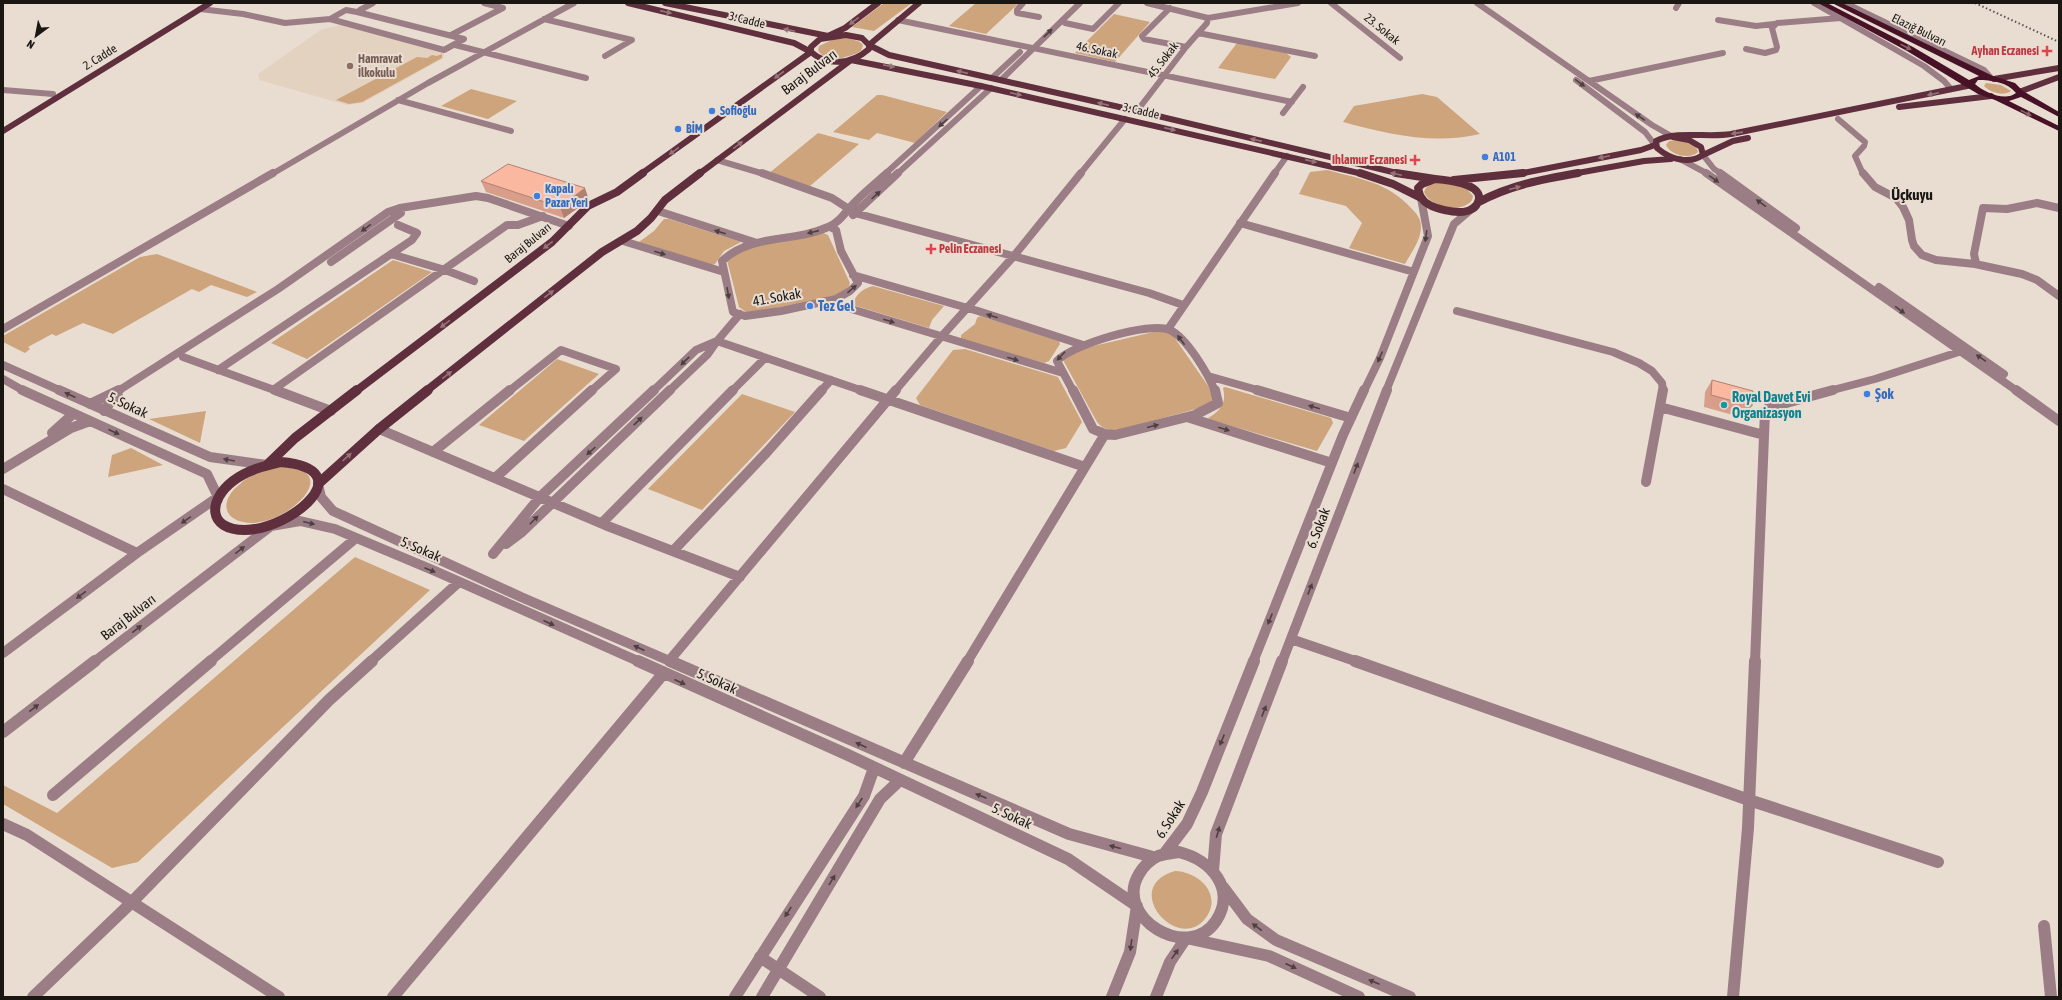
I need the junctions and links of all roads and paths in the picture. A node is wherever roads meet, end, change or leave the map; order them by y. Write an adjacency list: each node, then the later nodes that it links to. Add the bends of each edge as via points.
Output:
1 (210, 3): 25 (main road, 2. Cadde)
2 (349, 3): 27 (street)
3 (356, 3): 27 (street)
4 (373, 3): 28 (street)
5 (484, 3): 24 (street)
6 (574, 3): 32 (street)
7 (628, 3): 48 (main road, 3. Cadde, one-way to 48, via 794,43)
8 (665, 3): 40 (main road, 3. Cadde, one-way to 8)
9 (878, 3): 40 (main road, Baraj Bulvarı, one-way to 40, via 845,28)
10 (919, 3): 33 (main road)
11 (1023, 3): 29 (street, via 1017,13)
12 (1070, 3): 43 (street)
13 (1080, 3): 45 (street, one-way to 13)
14 (1119, 3): 36 (street, via 1093,29)
15 (1146, 3): 26 (street)
16 (1298, 3): 35 (street)
17 (1331, 3): 52 (street, 23. Sokak)
18 (1469, 3): 83 (street, one-way to 83, via 1645,132)
19 (1477, 3): 61 (street)
20 (1814, 3): 30 (street)
21 (1822, 3): 62 (highway, Elazığ Bulvarı, one-way to 62)
22 (1836, 3): 59 (highway, Elazığ Bulvarı)
23 (1845, 3): 59 (street, via 1984,70)
24 (496, 4): 39 (street, via 503,8)
25 (200, 6): 31 (street, via 285,23); 69 (main road, 2. Cadde); 80 (main road, 2. Cadde)
26 (1170, 8): 35 (street); 44 (street, via 1142,36 1144,39)
27 (346, 10): 31 (street); 39 (street)
28 (360, 10)
29 (1039, 17)
30 (1840, 18): 37 (street); 66 (street, via 1924,66)
31 (330, 19): 41 (street, via 438,49 444,50)
32 (544, 19): 47 (street); 50 (street, via 632,40)
33 (898, 20): 42 (main road); 43 (street, 46. Sokak)
34 (1718, 20): 37 (street, via 1756,28)
35 (1208, 21): 38 (street, 45. Sokak)
36 (1065, 23)
37 (1774, 24): 46 (street, via 1772,28 1776,50 1765,53)
38 (1198, 33): 44 (street, 45. Sokak); 51 (street)
39 (451, 35): 41 (street, via 464,39)
40 (828, 36): 42 (main road, 3. Cadde, via 855,36 862,38); 48 (main road, Baraj Bulvarı, via 814,43)
41 (455, 45): 47 (street)
42 (869, 45): 53 (main road, Baraj Bulvarı, via 865,54); 57 (main road, 3. Cadde, one-way to 42, via 888,55)
43 (1026, 46): 45 (street, 46. Sokak); 57 (street)
44 (1186, 47): 55 (street, 45. Sokak)
45 (1034, 48): 55 (street, 46. Sokak); 60 (street)
46 (1746, 49)
47 (485, 52): 56 (street); 71 (street)
48 (811, 52): 53 (main road, 3. Cadde, via 826,60); 99 (main road, Baraj Bulvarı, one-way to 99, via 617,192 588,206)
49 (1723, 53): 61 (street)
50 (606, 56)
51 (1315, 56)
52 (1400, 58)
53 (851, 60): 63 (main road, 3. Cadde, one-way to 63); 86 (main road, Baraj Bulvarı, one-way to 53)
54 (2059, 68): 59 (main road)
55 (1164, 75): 72 (street, 46. Sokak); 73 (street, 45. Sokak)
56 (586, 78)
57 (992, 78): 60 (main road, 3. Cadde)
58 (2059, 78): 68 (main road)
59 (1992, 79): 62 (highway, via 1977,78 1973,80); 68 (highway, Elazığ Bulvarı, via 2014,86)
60 (1001, 80): 73 (main road, 3. Cadde, one-way to 60)
61 (1589, 81): 82 (street, one-way to 61)
62 (1972, 85): 66 (main road); 70 (highway, Elazığ Bulvarı)
63 (981, 86): 65 (main road, 3. Cadde); 95 (street, 41. Sokak, one-way to 95)
64 (1302, 87): 72 (street)
65 (991, 88): 76 (main road, 3. Cadde, one-way to 76); 95 (street, 41. Sokak, one-way to 65)
66 (1951, 89): 82 (main road, one-way to 82, via 1742,132)
67 (3, 90): 69 (street)
68 (2020, 92): 70 (highway, via 2015,97); 75 (highway)
69 (53, 94): 78 (main road, 2. Cadde)
70 (1992, 96): 77 (main road, 3. Cadde, via 1888,108); 79 (highway, one-way to 79)
71 (398, 100): 81 (street); 117 (street)
72 (1292, 102): 74 (street)
73 (1137, 112): 88 (main road, 3. Cadde, one-way to 73, via 1398,174)
74 (1283, 113)
75 (2059, 115)
76 (1125, 119): 85 (main road, 3. Cadde, one-way to 85); 104 (street)
77 (1838, 119): 84 (main road, 3. Cadde, via 1733,141); 105 (street, via 1865,142 1855,156 1864,175 1878,190 1896,198 1904,206 1910,223 1911,243 1918,252 1928,259)
78 (3, 125)
79 (2059, 130)
80 (3, 131)
81 (510, 131)
82 (1673, 137): 83 (main road, via 1660,139); 84 (main road, via 1696,144 1704,151)
83 (1655, 144): 87 (main road, via 1666,155); 89 (main road, one-way to 89, via 1641,150 1515,175)
84 (1703, 155): 87 (main road, 3. Cadde, via 1695,160); 122 (street, one-way to 84, via 1714,169)
85 (1287, 156): 90 (main road, 3. Cadde, one-way to 90, via 1374,177); 97 (street)
86 (718, 160): 94 (main road, Baraj Bulvarı, via 665,200); 95 (street, via 832,198)
87 (1680, 160): 91 (main road, 3. Cadde, one-way to 87, via 1503,191 1532,183 1658,159); 122 (street, one-way to 122, via 1703,171)
88 (1435, 179): 89 (main road, 3. Cadde); 90 (main road, via 1418,188)
89 (1454, 180): 91 (main road, via 1477,192 1480,197)
90 (1421, 198): 91 (main road, 3. Cadde, via 1434,207 1448,210 1461,211); 108 (street, 6. Sokak, one-way to 108, via 1428,236)
91 (1477, 204): 166 (street, 6. Sokak, one-way to 91, via 1370,432 1454,224)
92 (400, 208): 96 (street, via 476,196); 123 (street, via 401,213 326,266); 133 (street, one-way to 133, via 388,212 320,261 176,354 105,398)
93 (2059, 208): 105 (street, via 2037,203 2007,209 1984,208 1981,211 1974,254)
94 (658, 211): 101 (main road, Baraj Bulvarı, via 634,235); 102 (street, one-way to 94)
95 (852, 211): 100 (street, 41. Sokak); 104 (street)
96 (543, 216): 99 (street); 106 (street, via 518,225 507,225)
97 (1240, 223): 108 (street); 113 (street)
98 (398, 225): 103 (street, via 417,233 412,240)
99 (569, 226): 136 (main road, Baraj Bulvarı, one-way to 136, via 552,242)
100 (833, 228): 102 (street, 41. Sokak, one-way to 102); 109 (street)
101 (623, 241): 107 (street, one-way to 107); 143 (main road, Baraj Bulvarı, one-way to 101, via 602,252)
102 (757, 242): 107 (street, 41. Sokak, via 734,249 727,254 722,261)
103 (391, 254): 106 (street); 126 (street)
104 (1013, 257): 113 (street, via 1149,293); 114 (street)
105 (1976, 263): 111 (street, via 2036,280)
106 (445, 270): 110 (street); 131 (street)
107 (724, 272): 116 (street, 41. Sokak, one-way to 116, via 730,305 733,312)
108 (1414, 272): 140 (street, 6. Sokak, one-way to 140, via 1380,358)
109 (854, 275): 112 (street, 41. Sokak, one-way to 109, via 836,299 850,291 858,283); 114 (street)
110 (474, 281)
111 (2059, 296)
112 (825, 301): 116 (street, 41. Sokak, via 781,311 745,316); 119 (street, one-way to 119)
113 (1183, 305): 118 (street)
114 (967, 308): 119 (street); 121 (street, one-way to 114)
115 (1457, 311): 134 (street, via 1613,352 1639,363 1652,371 1662,383)
116 (740, 314): 120 (street)
117 (3, 328)
118 (1168, 329): 121 (street, via 1159,327); 128 (street, one-way to 118, via 1177,335)
119 (941, 337): 127 (street, one-way to 127); 132 (street)
120 (717, 340): 124 (street); 157 (street, one-way to 157, via 696,350); 158 (street, one-way to 120, via 708,354)
121 (1083, 345): 127 (street, one-way to 127, via 1060,354 1057,361)
122 (1964, 351): 137 (street, one-way to 122); 142 (street); 145 (street, via 1875,379 1768,408 1765,411)
123 (183, 357): 126 (street); 135 (street, via 112,400)
124 (765, 358): 130 (street); 159 (street)
125 (3, 365): 133 (street, 5. Sokak, one-way to 125)
126 (218, 370): 131 (street)
127 (1063, 373): 144 (street, via 1093,429)
128 (1208, 376): 139 (street, via 1219,398 1218,403 1206,411); 140 (street, one-way to 128)
129 (3, 379): 138 (street, via 30,395)
130 (830, 380): 132 (street); 162 (street, via 767,452)
131 (273, 390): 136 (street)
132 (889, 399): 150 (street); 164 (street)
133 (90, 404): 135 (street, 5. Sokak)
134 (1660, 407): 145 (street); 153 (street)
135 (104, 411): 149 (street, 5. Sokak, one-way to 135, via 210,457)
136 (331, 411): 149 (main road, Baraj Bulvarı)
137 (2059, 413)
138 (72, 414): 141 (street); 147 (street, via 59,428)
139 (1187, 417): 144 (street, one-way to 139, via 1115,435); 148 (street, one-way to 148)
140 (1351, 418): 148 (street, 6. Sokak)
141 (90, 421): 151 (street, via 71,428); 156 (street, one-way to 156, via 206,474)
142 (2059, 422)
143 (379, 429): 146 (street); 154 (main road, Baraj Bulvarı, one-way to 143)
144 (1105, 434): 150 (street)
145 (1764, 435): 177 (street)
146 (434, 452): 152 (street); 152 (street, via 561,350 616,369)
147 (3, 463)
148 (1332, 463): 179 (street, 6. Sokak, one-way to 179, via 1202,792 1187,824)
149 (267, 465): 154 (main road, via 281,462 304,464 317,476); 156 (main road, via 238,478)
150 (1085, 467): 173 (street)
151 (3, 469)
152 (495, 478): 157 (street)
153 (1646, 482)
154 (318, 484): 160 (main road, via 309,503 298,512); 168 (street, 5. Sokak, one-way to 154, via 333,511 321,497)
155 (3, 489): 163 (street)
156 (218, 497): 160 (main road, via 214,509 216,519 224,526 237,530); 163 (street, one-way to 163)
157 (540, 497): 158 (street); 158 (street, one-way to 158, via 493,554 522,532)
158 (552, 502): 159 (street)
159 (602, 523): 162 (street)
160 (271, 526): 161 (street, 5. Sokak, one-way to 161, via 300,521 335,529); 172 (street, Baraj Bulvarı, one-way to 160)
161 (356, 538): 165 (street, 5. Sokak, one-way to 165); 176 (street)
162 (673, 551): 164 (street)
163 (137, 553): 167 (street, one-way to 167)
164 (740, 577): 168 (street)
165 (459, 582): 169 (street, 5. Sokak, one-way to 169); 183 (street, via 329,700)
166 (1291, 639): 177 (street); 181 (street, 6. Sokak, one-way to 166, via 1216,834)
167 (3, 653)
168 (669, 661): 170 (street, 5. Sokak)
169 (663, 674): 171 (street, 5. Sokak, one-way to 171); 191 (street)
170 (784, 711): 171 (street); 173 (street, 5. Sokak, one-way to 170)
171 (775, 723): 174 (street, 5. Sokak)
172 (3, 732)
173 (904, 763): 179 (street, 5. Sokak, one-way to 173, via 1068,834)
174 (874, 768): 175 (street, 5. Sokak); 187 (street, one-way to 187, via 864,796)
175 (900, 780): 184 (street, 5. Sokak, via 1068,859); 188 (street, one-way to 175, via 880,799)
176 (53, 795)
177 (1749, 800): 180 (street); 199 (street)
178 (3, 824): 183 (street, via 27,835)
179 (1159, 855): 181 (street, via 1179,852 1193,855); 184 (street, via 1142,866 1136,878 1134,892)
180 (1938, 862)
181 (1213, 871): 182 (street)
182 (1222, 886): 186 (street, via 1224,901 1221,914 1213,926 1201,935); 198 (street, one-way to 182, via 1276,940 1247,919)
183 (132, 903): 189 (street); 190 (street)
184 (1137, 906): 186 (street, via 1144,920 1156,930 1171,937); 195 (street, one-way to 195, via 1130,952)
185 (2044, 926): 200 (street)
186 (1186, 938): 196 (street, one-way to 186, via 1170,962); 197 (street, one-way to 197, via 1269,956)
187 (760, 957): 188 (street); 192 (street)
188 (778, 970): 193 (street); 194 (street)
189 (33, 997)
190 (279, 997)
191 (393, 997)
192 (735, 997)
193 (762, 997)
194 (820, 997)
195 (1112, 997)
196 (1156, 997)
197 (1359, 997)
198 (1410, 997)
199 (1732, 997)
200 (2051, 997)

